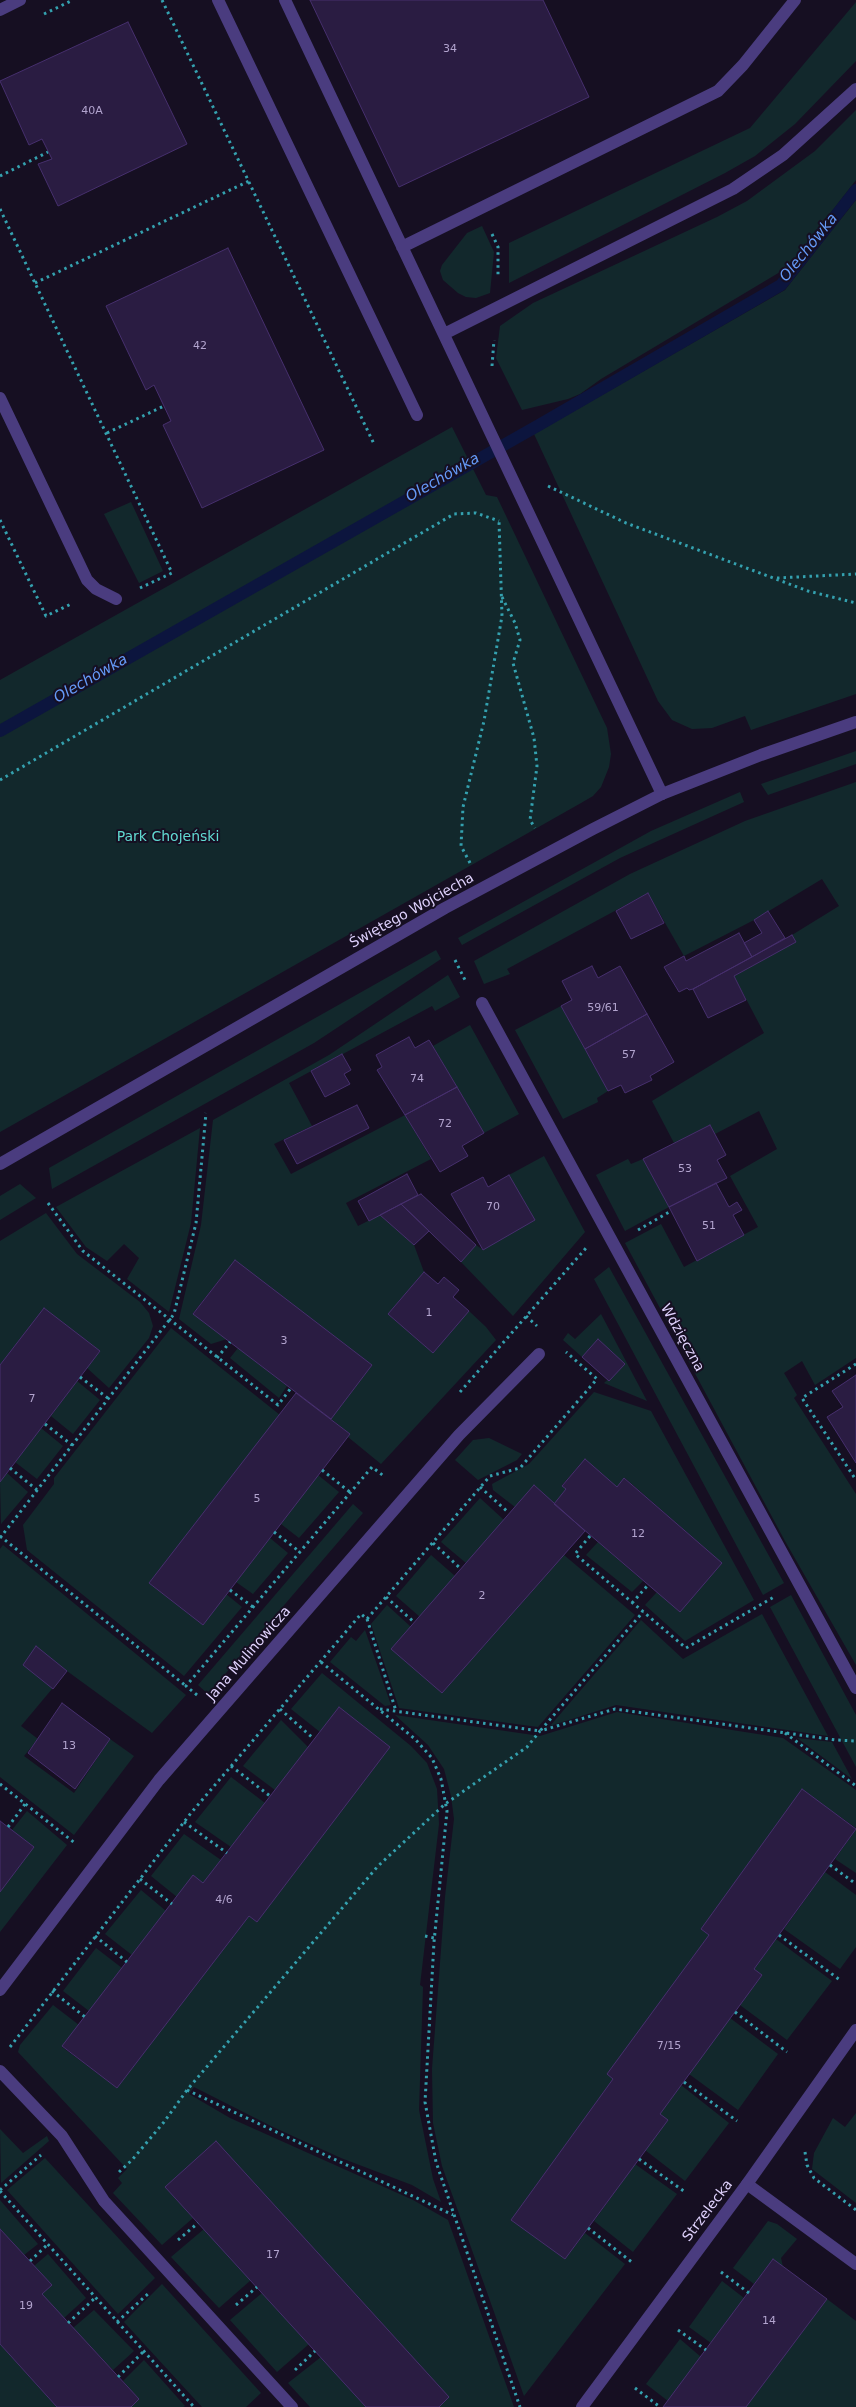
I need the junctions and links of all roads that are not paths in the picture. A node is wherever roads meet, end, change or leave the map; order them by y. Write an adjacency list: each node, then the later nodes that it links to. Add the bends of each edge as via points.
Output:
1 (20, 0): 5 (street)
2 (218, 0): 10 (street)
3 (285, 0): 7 (street)
4 (795, 0): 7 (street, via 743,65 718,90)
5 (0, 10)
6 (856, 89): 8 (street, via 783,155 733,189)
7 (402, 247): 8 (street)
8 (444, 334): 13 (street)
9 (0, 398): 11 (street, via 87,580 96,589)
10 (417, 414)
11 (116, 599)
12 (856, 722): 13 (street, Świętego Wojciecha)
13 (662, 794): 15 (street, Świętego Wojciecha, via 483,888)
14 (482, 1002): 17 (street, Wdzięczna)
15 (0, 1164)
16 (539, 1354): 18 (street, Jana Mulinowicza, via 459,1435 159,1780)
17 (856, 1688)
18 (0, 1990)
19 (856, 2030): 21 (street, Strzelecka)
20 (0, 2071): 23 (street, via 62,2136 104,2201)
21 (747, 2184): 22 (street); 24 (street, Strzelecka)
22 (856, 2264)
23 (292, 2407)
24 (582, 2407)

